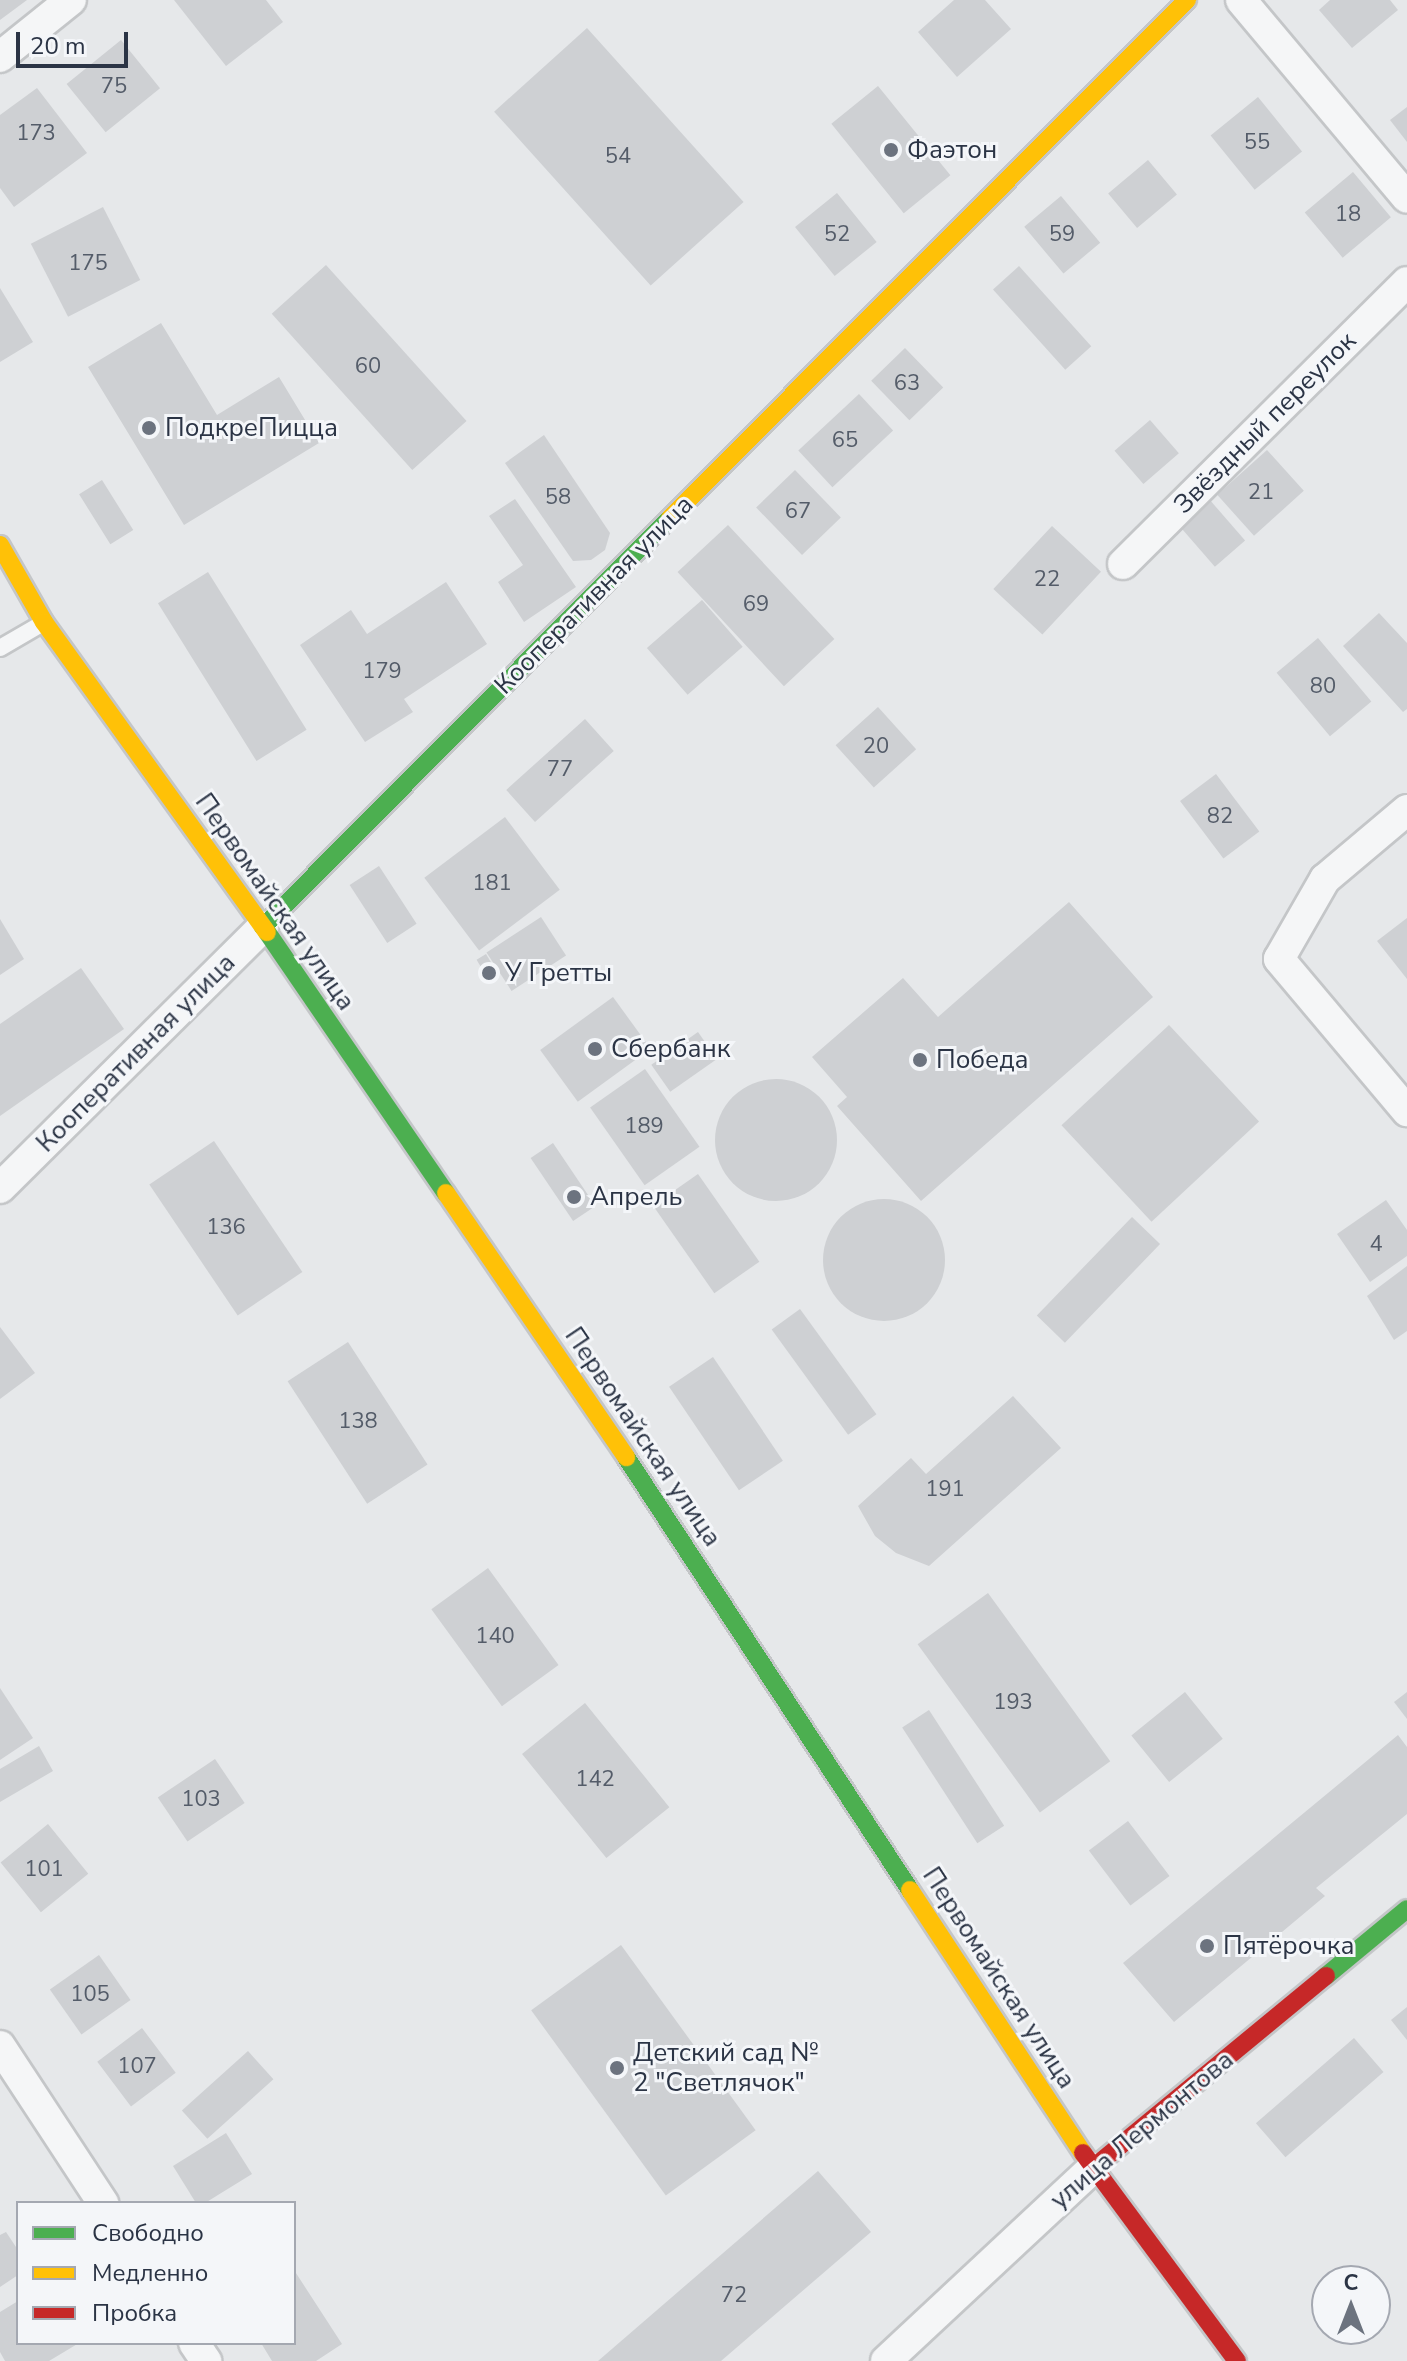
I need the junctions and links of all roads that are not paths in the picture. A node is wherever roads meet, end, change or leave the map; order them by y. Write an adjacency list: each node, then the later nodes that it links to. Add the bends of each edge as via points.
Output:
1 (71, 0): 4 (street)
2 (1187, 0): 12 (main road, Кооперативная улица)
3 (1241, 0): 5 (street)
4 (0, 57)
5 (1407, 198)
6 (1407, 282): 8 (street, Звёздный переулок)
7 (0, 545): 9 (main road, Первомайская улица)
8 (1123, 564)
9 (44, 622): 10 (lane); 12 (main road, Первомайская улица)
10 (0, 648)
11 (1407, 810): 13 (street, via 1325,879 1279,959)
12 (263, 927): 14 (street, Кооперативная улица); 17 (main road, Первомайская улица, via 571,1374)
13 (1407, 1111)
14 (0, 1188)
15 (1407, 1909): 17 (main road, улица Лермонтова)
16 (0, 2046): 18 (street)
17 (1093, 2168): 19 (street, улица Лермонтова); 20 (main road, Первомайская улица)
18 (102, 2201)
19 (886, 2361)
20 (1237, 2361)

